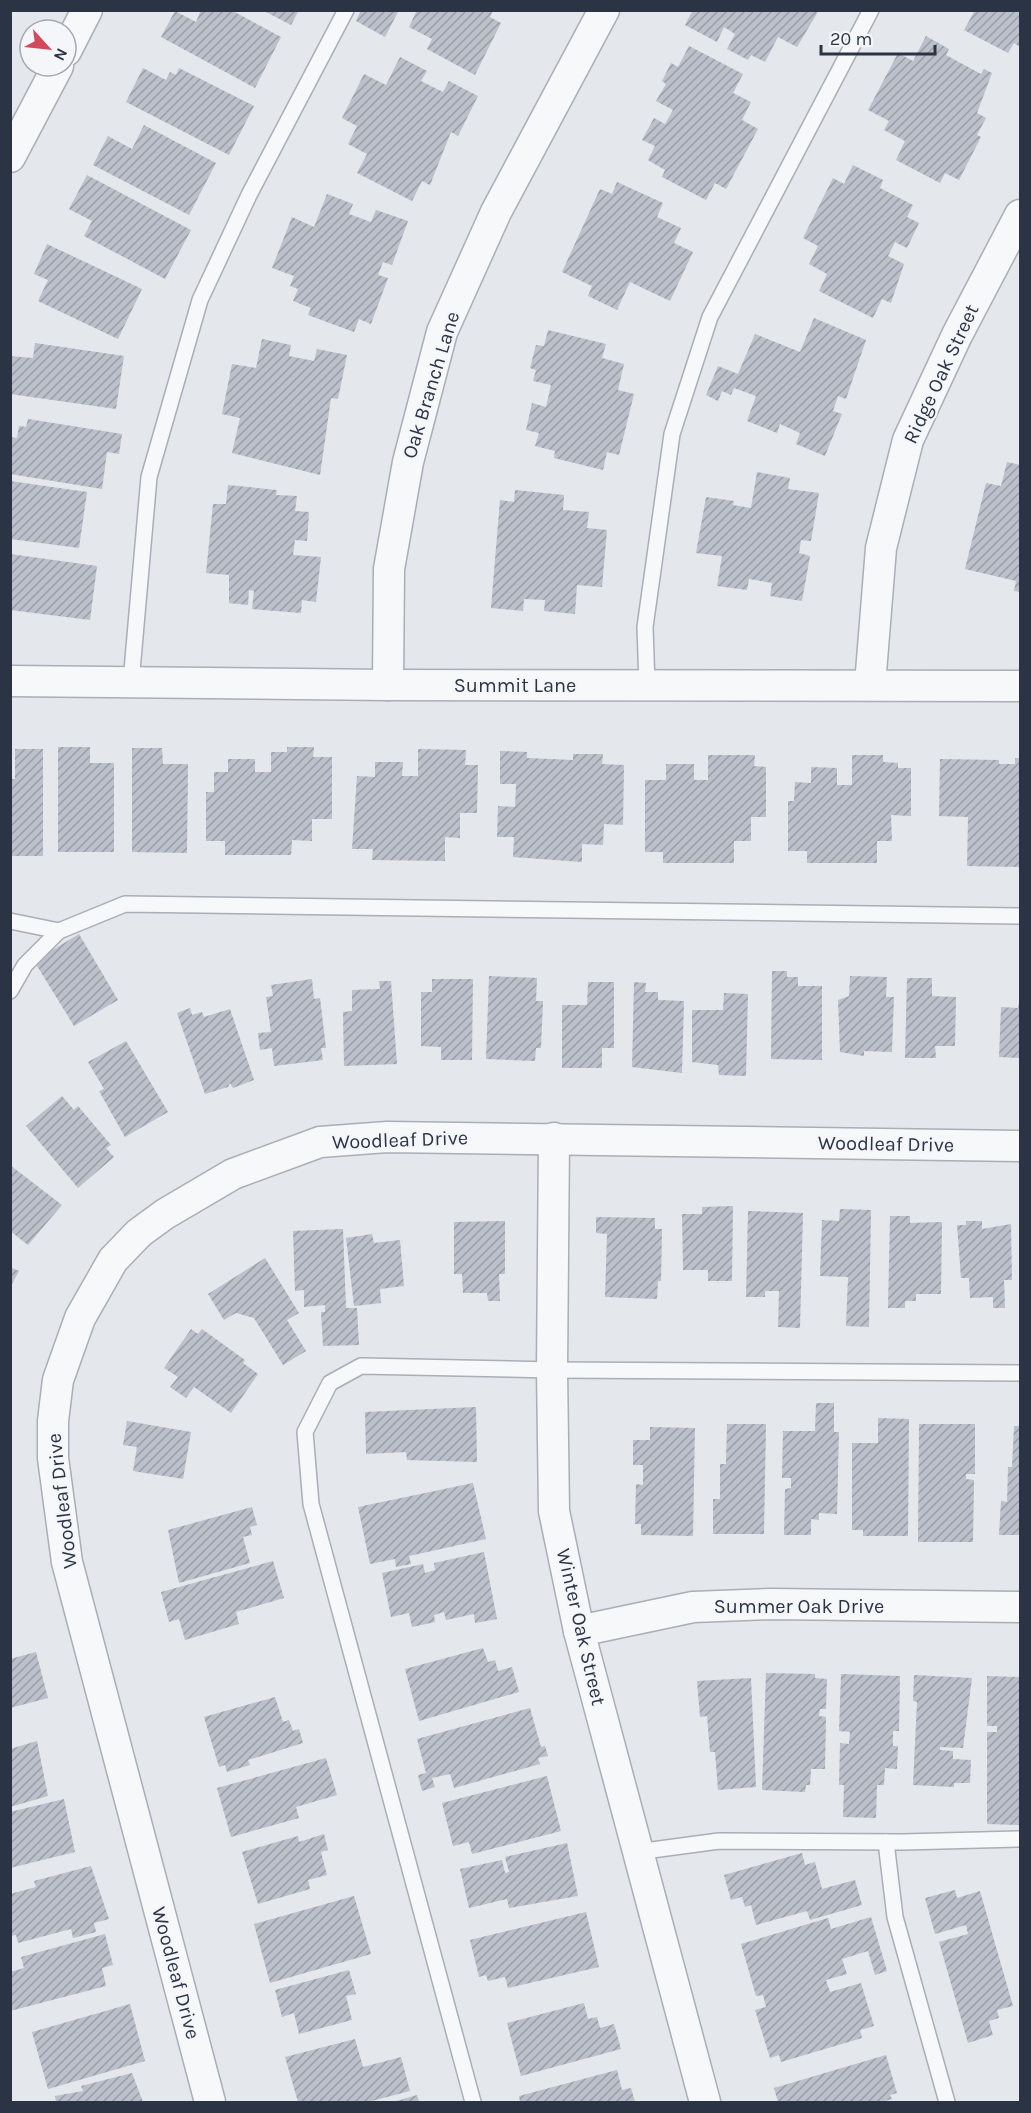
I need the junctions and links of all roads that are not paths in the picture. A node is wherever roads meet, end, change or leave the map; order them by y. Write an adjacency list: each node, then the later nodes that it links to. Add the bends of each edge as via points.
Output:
1 (87, 10): 5 (street)
2 (346, 10): 10 (lane, via 249,195 200,300 149,477)
3 (604, 10): 12 (street, Oak Branch Lane, via 496,212 442,332 408,462 389,569)
4 (871, 10): 13 (lane, via 710,317 672,434 645,627)
5 (78, 28)
6 (52, 78): 7 (street)
7 (10, 158)
8 (1020, 215): 11 (street, Ridge Oak Street, via 908,440 881,548)
9 (10, 681): 10 (street, Summit Lane)
10 (131, 682): 12 (street, Summit Lane)
11 (870, 684): 13 (street, Summit Lane); 14 (street, Summit Lane)
12 (388, 685): 13 (street, Summit Lane)
13 (647, 685)
14 (1020, 686)
15 (1020, 916): 17 (lane, via 125,904)
16 (10, 921): 17 (lane)
17 (59, 931): 18 (lane, via 25,965)
18 (10, 991)
19 (554, 1138): 20 (street, Woodleaf Drive); 21 (street, Winter Oak Street); 28 (street, Woodleaf Drive, via 387,1137 320,1142 233,1174 165,1214 113,1260 81,1318 58,1380 53,1458 67,1562)
20 (1020, 1146)
21 (552, 1370): 22 (lane); 24 (street, Winter Oak Street, via 554,1511); 29 (lane, via 361,1366 330,1383 305,1432 311,1504)
22 (1020, 1373)
23 (1020, 1607): 24 (street, Summer Oak Drive, via 693,1607)
24 (579, 1631): 27 (street, Winter Oak Street)
25 (1020, 1839): 26 (lane)
26 (886, 1842): 27 (lane, via 719,1841); 31 (lane, via 895,1917)
27 (637, 1852): 30 (street, Winter Oak Street)
28 (210, 2103)
29 (473, 2103)
30 (705, 2103)
31 (947, 2103)

